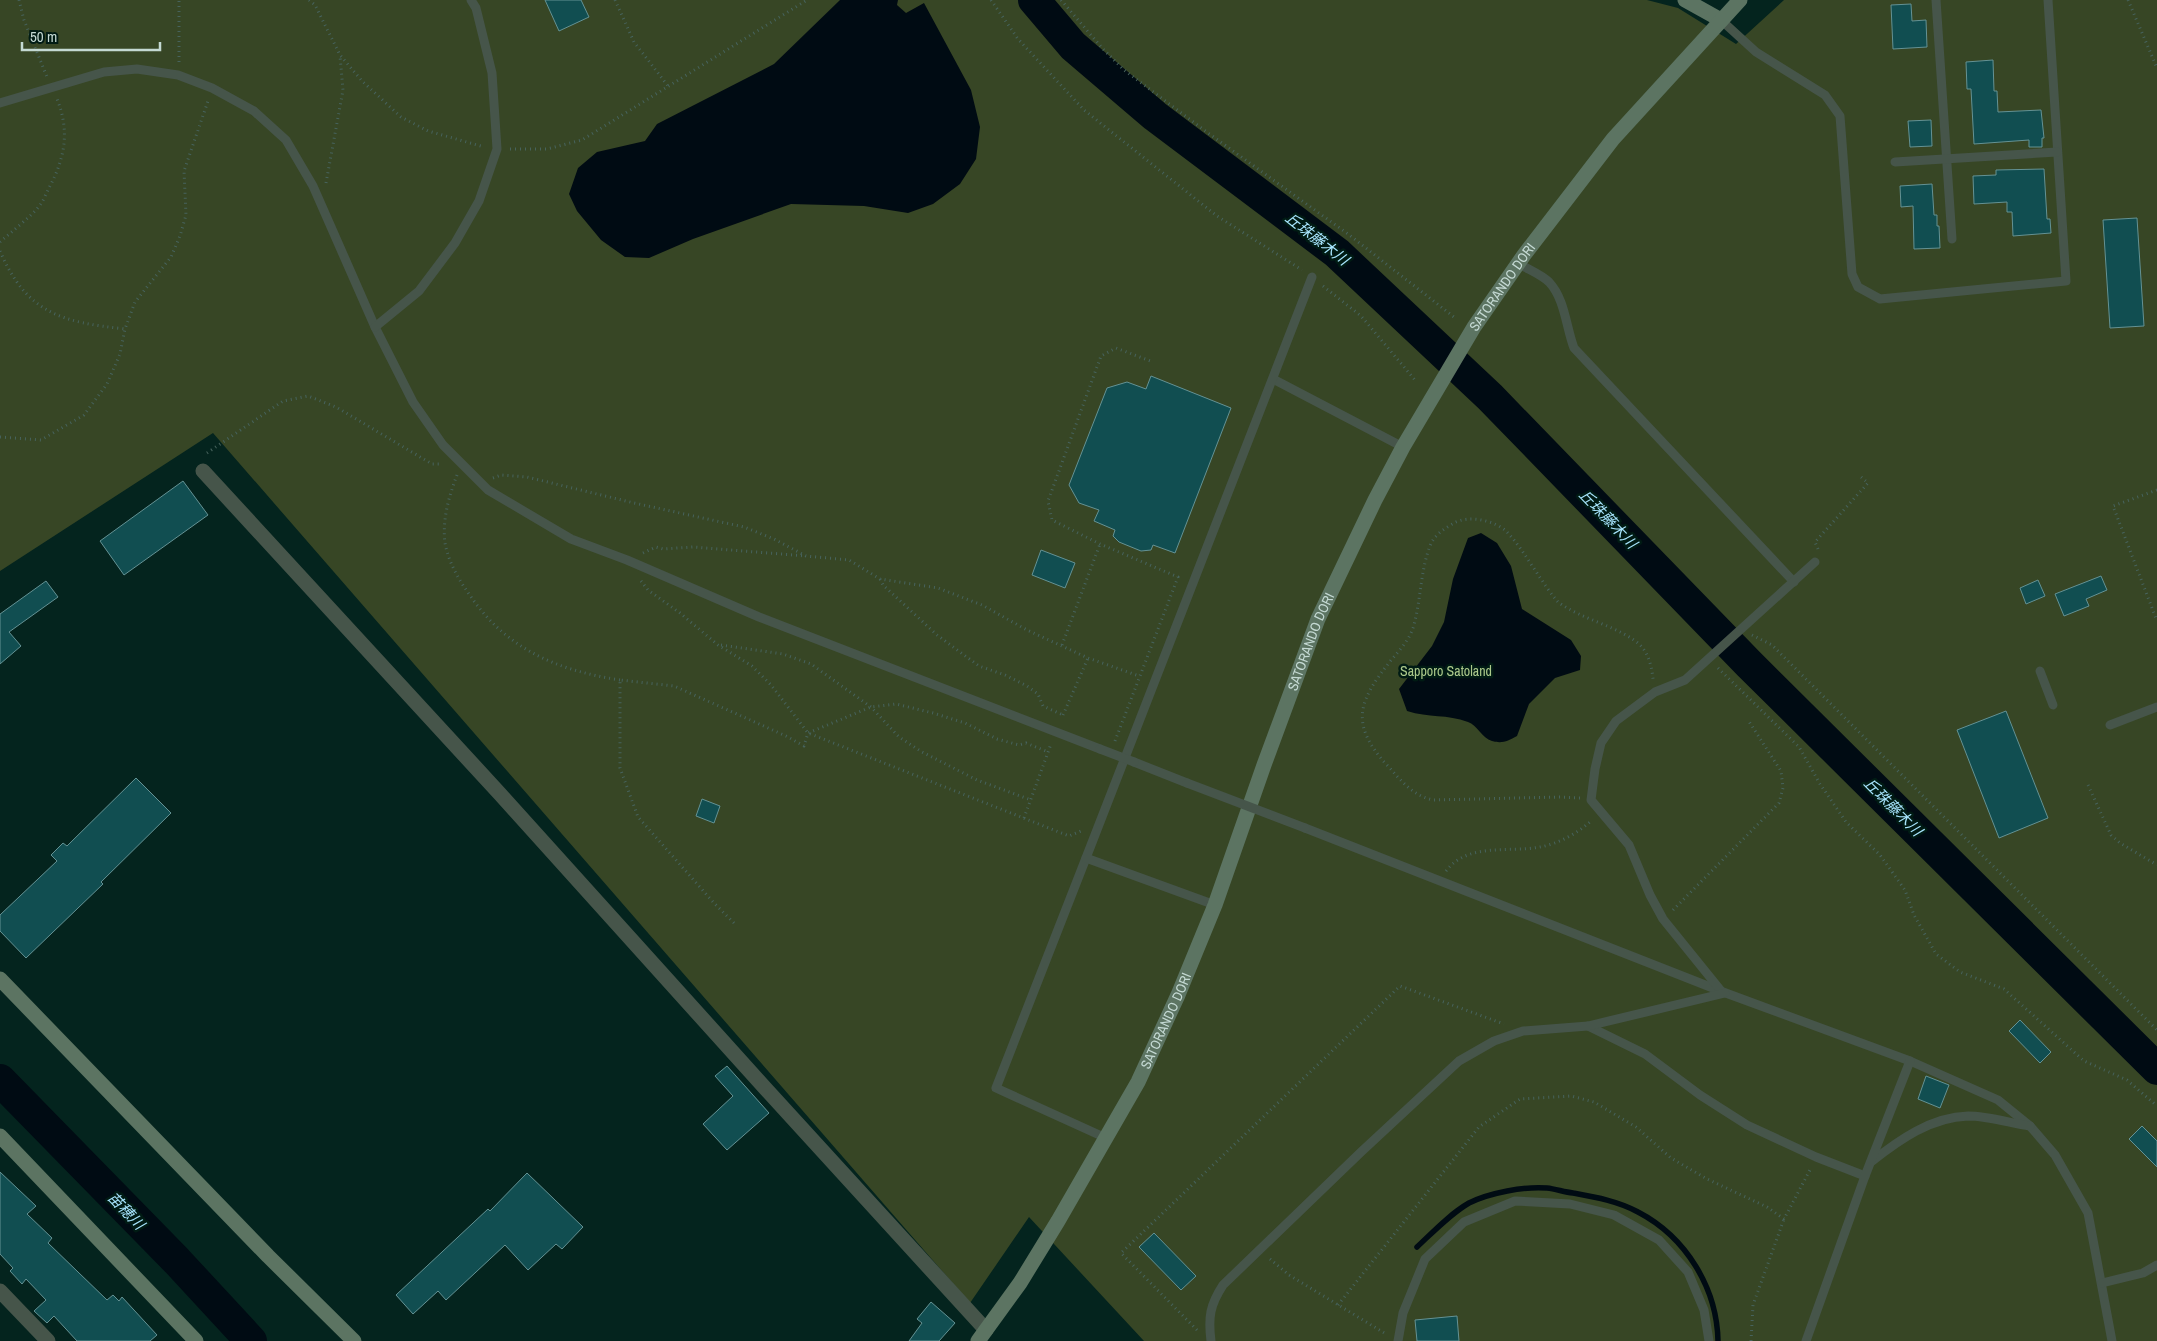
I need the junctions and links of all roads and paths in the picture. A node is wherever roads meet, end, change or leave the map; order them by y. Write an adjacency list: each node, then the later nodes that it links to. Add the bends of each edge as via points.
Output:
1 (19, 0): 19 (path, via 35,50)
2 (179, 0): 17 (path)
3 (309, 0): 15 (path, via 315,5)
4 (472, 0): 22 (lane, via 492,73)
5 (615, 0): 18 (path, via 634,42)
6 (807, 0): 18 (path)
7 (991, 0): 31 (path, via 1018,39 1084,110 1217,216)
8 (1061, 0): 32 (path, via 1124,70 1348,234)
9 (1685, 0): 14 (street)
10 (1740, 0): 14 (street, SATORANDO DORI)
11 (1936, 0): 24 (lane)
12 (2048, 0): 23 (lane)
13 (2129, 0): 16 (path)
14 (1721, 20): 23 (lane, via 1756,52 1825,95 1840,116 1852,274 1858,287 1880,299 2066,281); 30 (street, SATORANDO DORI, via 1613,139)
15 (340, 55): 22 (path, via 362,81 401,117 428,131); 26 (path, via 343,90)
16 (2157, 68)
17 (178, 74): 19 (lane, via 137,69 112,71); 20 (lane)
18 (668, 86): 22 (path, via 582,140 547,149)
19 (52, 88): 21 (lane); 28 (path, via 62,113 64,129 64,152 58,171 40,205)
20 (212, 88): 26 (lane, via 254,111 286,140); 34 (path, via 184,171 186,215 180,236 171,257 135,302)
21 (0, 103)
22 (498, 149): 33 (lane, via 478,202 455,243 419,291)
23 (2057, 152): 24 (lane)
24 (1947, 159): 25 (lane); 27 (lane)
25 (1895, 162)
26 (322, 204): 33 (lane)
27 (1952, 239)
28 (0, 242)
29 (0, 251): 34 (path, via 22,288 53,314)
30 (1518, 263): 39 (street, SATORANDO DORI, via 1474,327); 51 (lane, via 1548,282 1561,301 1574,348)
31 (1312, 278): 36 (lane); 37 (path, via 1361,316)
32 (1454, 317)
33 (376, 327): 41 (lane, via 413,402 443,446)
34 (125, 328): 38 (path, via 120,354 107,384 84,415 41,440)
35 (1153, 362): 46 (path, via 1116,348 1101,356 1048,501 1052,520)
36 (1273, 379): 39 (lane); 75 (lane)
37 (1415, 380)
38 (0, 437)
39 (1403, 447): 78 (street, SATORANDO DORI, via 1374,500 1318,619)
40 (207, 453): 41 (path, via 283,401 308,396 336,407 432,464)
41 (460, 463): 44 (lane); 59 (path, via 447,504 445,542 456,576 479,610 507,638 547,660 570,670)
42 (203, 471): 101 (street, via 500,794)
43 (1860, 476): 49 (path, via 1868,483 1816,542 1820,555)
44 (480, 482): 47 (path, via 501,475 527,477 744,527 774,538); 48 (lane, via 488,490 571,539)
45 (2157, 490): 52 (path, via 2114,506)
46 (1100, 544): 54 (path); 58 (path, via 1178,577)
47 (806, 556): 48 (path, via 692,547 663,550 656,547); 50 (path, via 849,560)
48 (627, 560): 55 (path, via 648,590); 77 (lane, bridge, via 759,617)
49 (1814, 562): 51 (lane)
50 (880, 579): 54 (path, via 938,588 982,605 1027,630); 64 (path, via 937,635 979,666 1027,686 1038,694 1043,706)
51 (1794, 582): 53 (lane)
52 (2157, 621)
53 (1741, 631): 56 (lane); 85 (path, via 1772,645)
54 (1062, 644): 58 (path, via 1088,658)
55 (718, 645): 62 (path, via 783,654 812,664); 67 (path, via 752,666)
56 (1710, 659): 60 (lane, via 1685,680); 87 (path, via 1799,746 1846,822 1880,855 1905,890 1914,915 1936,954 1960,972 2004,989 2084,1061 2127,1080)
57 (2040, 671): 61 (lane)
58 (1139, 676): 68 (path)
59 (620, 680): 67 (path, via 674,686 804,746); 80 (path, via 620,768 638,816)
60 (1655, 692): 72 (lane, via 1616,721 1602,743); 72 (path, via 1652,667 1642,647 1558,602 1506,531 1490,522 1457,521 1441,530 1430,545 1413,628 1366,697 1362,717 1365,734 1376,754 1410,790 1433,800 1560,797)
61 (2053, 705)
62 (871, 707): 67 (path); 69 (path, via 896,704 933,712 997,739 1019,745 1026,743); 71 (path, via 899,737 922,752 976,780)
63 (2157, 707): 66 (lane)
64 (1063, 715)
65 (1748, 720): 79 (path, via 1781,771 1783,788 1779,803)
66 (2110, 725)
67 (808, 733): 74 (path, via 1069,836 1081,832)
68 (1112, 749)
69 (1048, 752)
70 (2088, 785): 76 (path, via 2111,835)
71 (1032, 800)
72 (1591, 800): 73 (lane)
73 (1601, 812): 77 (path, via 1582,828 1554,843 1470,854 1454,861); 79 (lane, via 1630,845 1650,895)
74 (1084, 822)
75 (1086, 858): 78 (lane); 90 (lane, via 996,1088)
76 (2157, 865)
77 (1438, 881): 82 (lane)
78 (1216, 906): 90 (street, SATORANDO DORI, via 1138,1082)
79 (1664, 919): 82 (lane)
80 (734, 923)
81 (0, 979): 105 (street)
82 (1724, 992): 83 (lane); 86 (lane)
83 (1588, 1026): 84 (lane); 91 (lane, via 1645,1054 1700,1096 1747,1125)
84 (1523, 1030): 95 (lane, via 1494,1041 1459,1061); 100 (path, via 1400,986 1121,1253)
85 (2157, 1030)
86 (1910, 1062): 88 (lane, via 1998,1100); 92 (lane)
87 (2157, 1106)
88 (2030, 1126): 92 (lane, via 1968,1116 1938,1121 1902,1138); 97 (lane, via 2055,1155 2088,1213)
89 (0, 1136): 104 (street)
90 (1106, 1138): 101 (street, SATORANDO DORI, via 1030,1268)
91 (1816, 1157): 93 (lane); 94 (path)
92 (1870, 1162): 93 (lane)
93 (1865, 1176): 110 (lane)
94 (1784, 1219): 99 (path, via 1671,1158 1636,1127 1594,1102 1571,1096 1520,1099 1480,1127); 109 (path, via 1752,1305)
95 (1259, 1250): 99 (path, via 1289,1275); 106 (lane, via 1223,1285 1213,1300 1208,1322)
96 (2157, 1265): 97 (lane, via 2143,1273)
97 (2102, 1284): 111 (lane)
98 (0, 1291): 103 (street)
99 (1338, 1305): 102 (path)
100 (1201, 1334)
101 (982, 1335)
102 (1388, 1336)
103 (48, 1341)
104 (196, 1341)
105 (354, 1341)
106 (1211, 1341)
107 (1398, 1341): 108 (lane, via 1403,1313 1425,1259 1464,1222 1515,1201 1570,1204 1614,1215 1659,1240 1688,1272 1704,1310)
108 (1708, 1341)
109 (1751, 1341)
110 (1806, 1341)
111 (2112, 1341)

